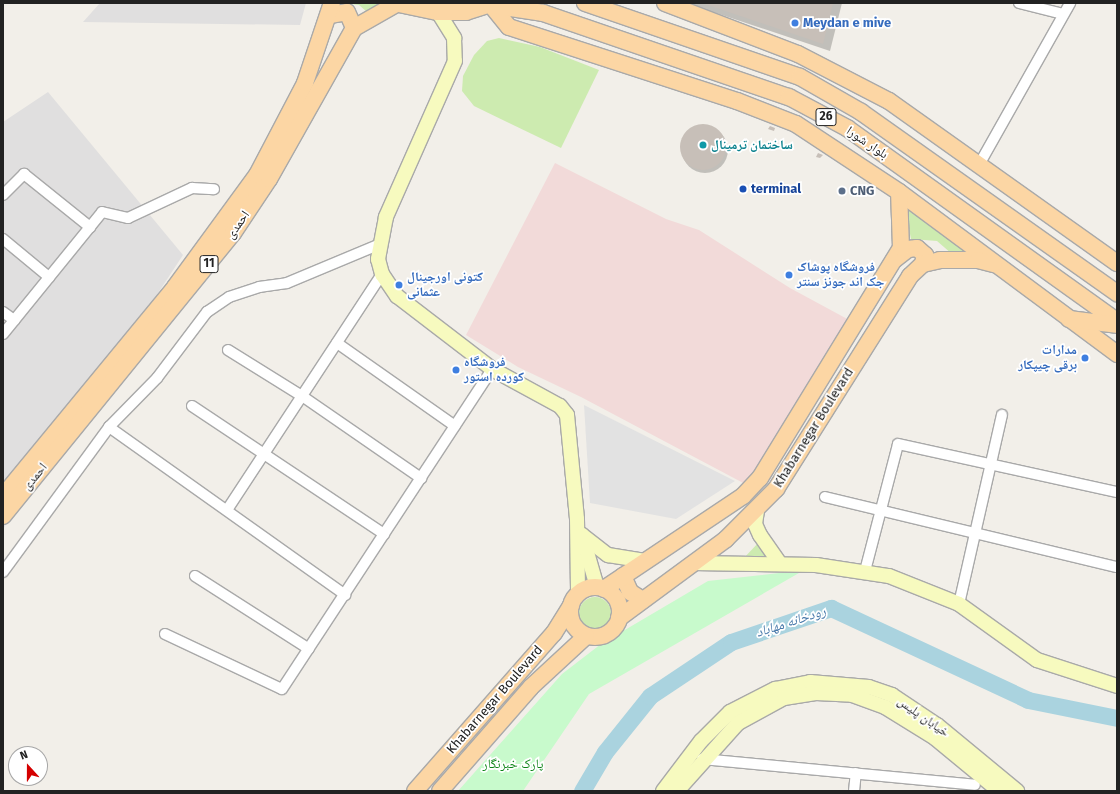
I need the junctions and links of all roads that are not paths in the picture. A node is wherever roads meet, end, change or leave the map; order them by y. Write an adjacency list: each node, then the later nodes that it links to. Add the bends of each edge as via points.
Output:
1 (585, 3): 27 (main road, بلوار شورا / 26, via 800,77 867,116)
2 (1019, 3): 10 (street)
3 (1070, 3): 10 (street)
4 (395, 4): 9 (main road); 11 (main road)
5 (492, 4): 7 (main road, بلوار شورا / 26); 9 (main road, via 466,12); 13 (main road, via 509,27)
6 (670, 4): 14 (main road, via 798,54 889,101)
7 (539, 8): 12 (main road, بلوار شورا / 26)
8 (331, 9): 11 (main road, via 347,12); 47 (main road, احمدی / 11, via 305,83 257,175 175,287)
9 (438, 12): 20 (main road, via 454,38 455,61 441,100 408,160)
10 (1064, 14): 14 (street)
11 (354, 28): 52 (main road, احمدی / 11, via 270,179 233,233)
12 (594, 31): 13 (main road); 31 (main road, بلوار شورا / 26, via 789,97 847,128)
13 (643, 69): 16 (main road, via 782,117)
14 (980, 163): 22 (main road)
15 (214, 189): 18 (street, via 192,188 128,218 105,211)
16 (899, 192): 21 (main road, Khabarnegar Boulevard, via 900,248); 24 (main road)
17 (3, 195): 18 (street, via 24,174)
18 (90, 227): 26 (street)
19 (3, 239): 26 (street)
20 (378, 245): 25 (main road); 42 (street, via 287,283 259,287 229,298 207,312 157,378)
21 (892, 262): 23 (main road, via 908,248 917,248 925,255); 57 (main road, Khabarnegar Boulevard, via 760,478 743,496)
22 (1117, 263)
23 (923, 264): 24 (main road, via 958,258); 50 (main road, Khabarnegar Boulevard, via 902,288 776,489)
24 (1000, 266): 29 (main road)
25 (382, 274): 34 (street); 37 (main road, via 396,296)
26 (49, 277): 30 (street)
27 (1117, 293)
28 (3, 312): 30 (street)
29 (1065, 319): 32 (main road); 36 (main road)
30 (14, 320): 33 (street)
31 (1117, 321)
32 (1117, 325)
33 (3, 334)
34 (337, 343): 38 (street); 41 (street)
35 (228, 350): 38 (street)
36 (1117, 354)
37 (492, 369): 41 (street); 53 (main road, via 560,406 567,415)
38 (302, 396): 43 (street); 45 (street)
39 (192, 406): 43 (street)
40 (1002, 415): 44 (street)
41 (455, 426): 45 (street)
42 (109, 427): 49 (street); 62 (street)
43 (265, 453): 49 (street); 55 (street)
44 (991, 462): 46 (street); 51 (street, via 898,444); 54 (street)
45 (421, 478): 55 (street)
46 (1117, 492)
47 (3, 496)
48 (824, 497): 51 (street)
49 (227, 510): 66 (street)
50 (757, 511): 58 (main road, Khabarnegar Boulevard); 59 (main road, via 755,524)
51 (880, 511): 54 (street); 61 (street)
52 (3, 516)
53 (577, 519): 56 (main road); 67 (main road)
54 (975, 533): 60 (street); 69 (street)
55 (384, 534): 66 (street)
56 (582, 535): 57 (main road, via 608,555); 65 (main road)
57 (647, 561): 64 (main road, Khabarnegar Boulevard)
58 (693, 563): 59 (main road); 68 (main road, Khabarnegar Boulevard)
59 (780, 564): 61 (main road)
60 (1117, 567)
61 (865, 571): 69 (main road, via 889,576)
62 (3, 572)
63 (195, 576): 75 (street)
64 (624, 576): 65 (main road, Khabarnegar Boulevard); 68 (main road, via 630,592)
65 (601, 588): 67 (main road); 70 (main road, via 615,598)
66 (344, 595): 75 (street)
67 (574, 600): 71 (main road, Khabarnegar Boulevard); 73 (main road, via 574,626)
68 (643, 600): 70 (main road, Khabarnegar Boulevard)
69 (959, 604): 76 (main road, via 1037,660)
70 (619, 618): 73 (main road, via 606,634)
71 (554, 633): 74 (main road, via 565,637); 81 (main road, Khabarnegar Boulevard)
72 (165, 634): 75 (street, via 282,690)
73 (586, 636): 74 (main road, Khabarnegar Boulevard)
74 (573, 648): 82 (main road, Khabarnegar Boulevard, via 531,687)
75 (309, 649)
76 (1117, 686)
77 (734, 717): 78 (main road, خیابان پلیس); 83 (main road, خیابان پلیس, via 701,741); 86 (main road, خیابان پلیس, via 784,698 816,693 852,695 885,707 935,738); 87 (main road, خیابان پلیس, via 776,689 810,682 869,686 910,705)
78 (702, 759): 79 (street); 84 (main road, خیابان پلیس)
79 (856, 773): 80 (street); 85 (street)
80 (975, 785)
81 (415, 791)
82 (440, 791)
83 (663, 791)
84 (677, 791)
85 (854, 791)
86 (1000, 791)
87 (1017, 791)

